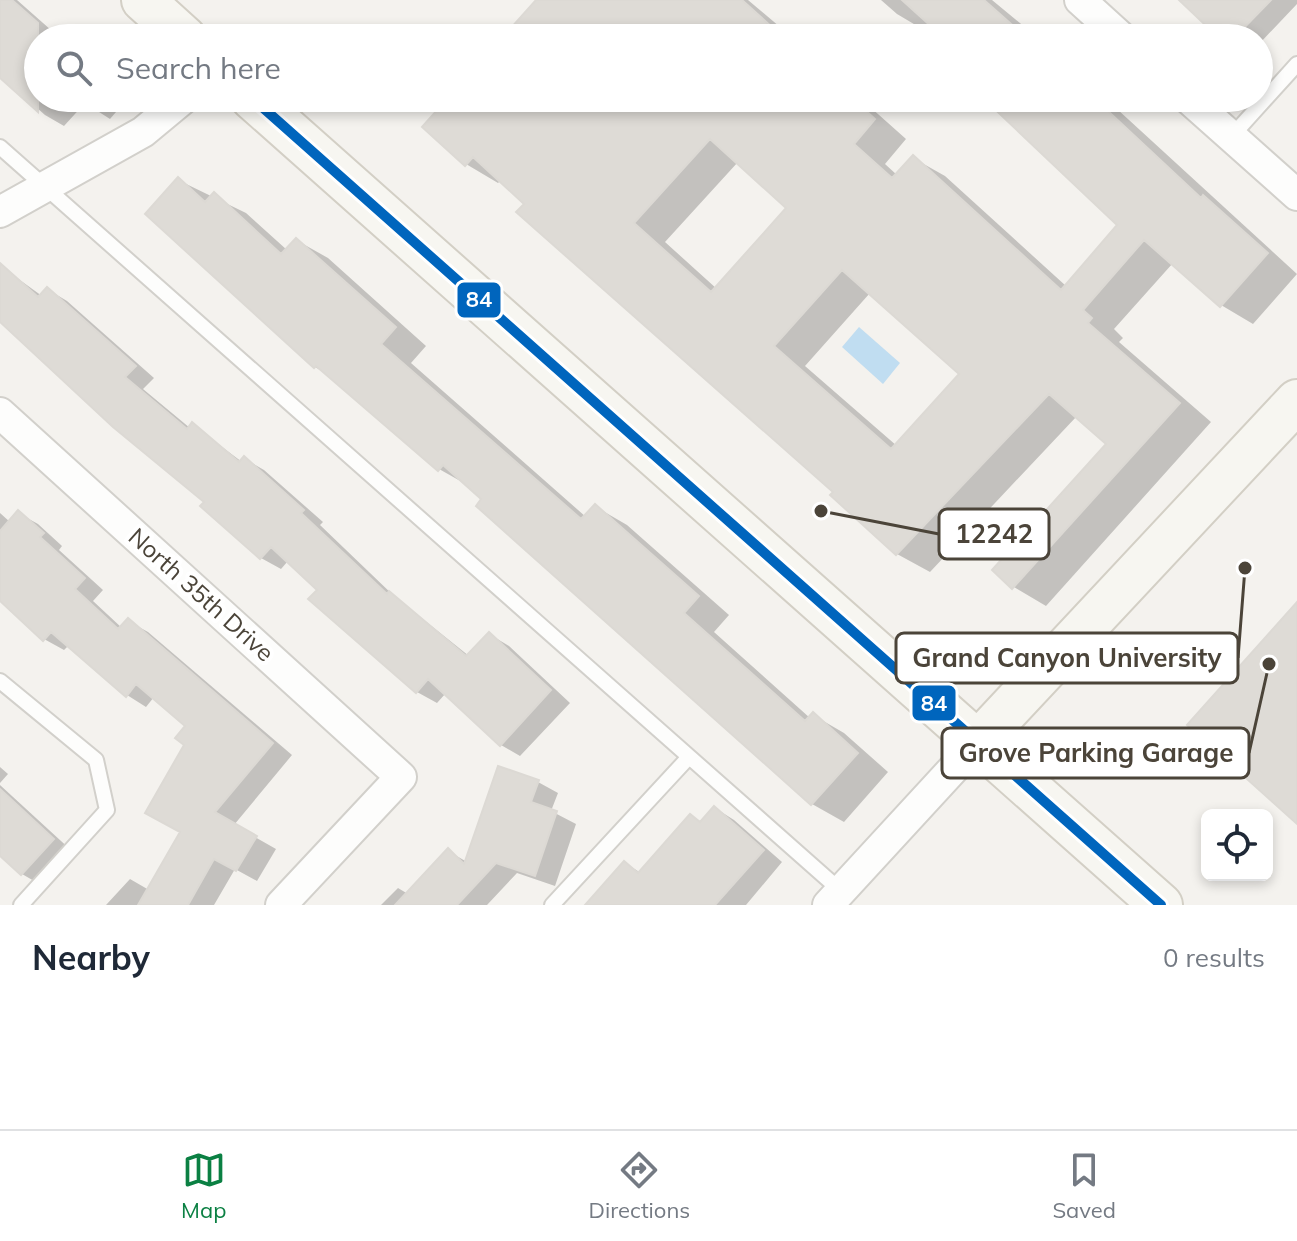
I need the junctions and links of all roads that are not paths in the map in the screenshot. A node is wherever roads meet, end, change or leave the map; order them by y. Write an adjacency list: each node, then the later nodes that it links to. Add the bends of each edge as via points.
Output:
1 (143, 0): 3 (main road)
2 (1083, 1): 4 (street)
3 (170, 24)
4 (1107, 24)
5 (1297, 64): 6 (lane)
6 (1273, 91)
7 (167, 112): 13 (street, via 143,132)
8 (268, 112): 19 (main road)
9 (1203, 112): 11 (street)
10 (1254, 112): 11 (lane)
11 (1231, 137): 14 (street)
12 (0, 147): 13 (lane)
13 (44, 186): 15 (street); 20 (lane)
14 (1297, 195)
15 (0, 212)
16 (1297, 401): 19 (main road)
17 (0, 413): 23 (street, North 35th Drive, via 401,777)
18 (0, 681): 22 (lane, via 96,760 107,810)
19 (978, 742): 21 (street); 25 (main road)
20 (689, 757): 21 (lane); 24 (lane)
21 (834, 898)
22 (21, 905)
23 (281, 905)
24 (552, 905)
25 (1161, 905)

